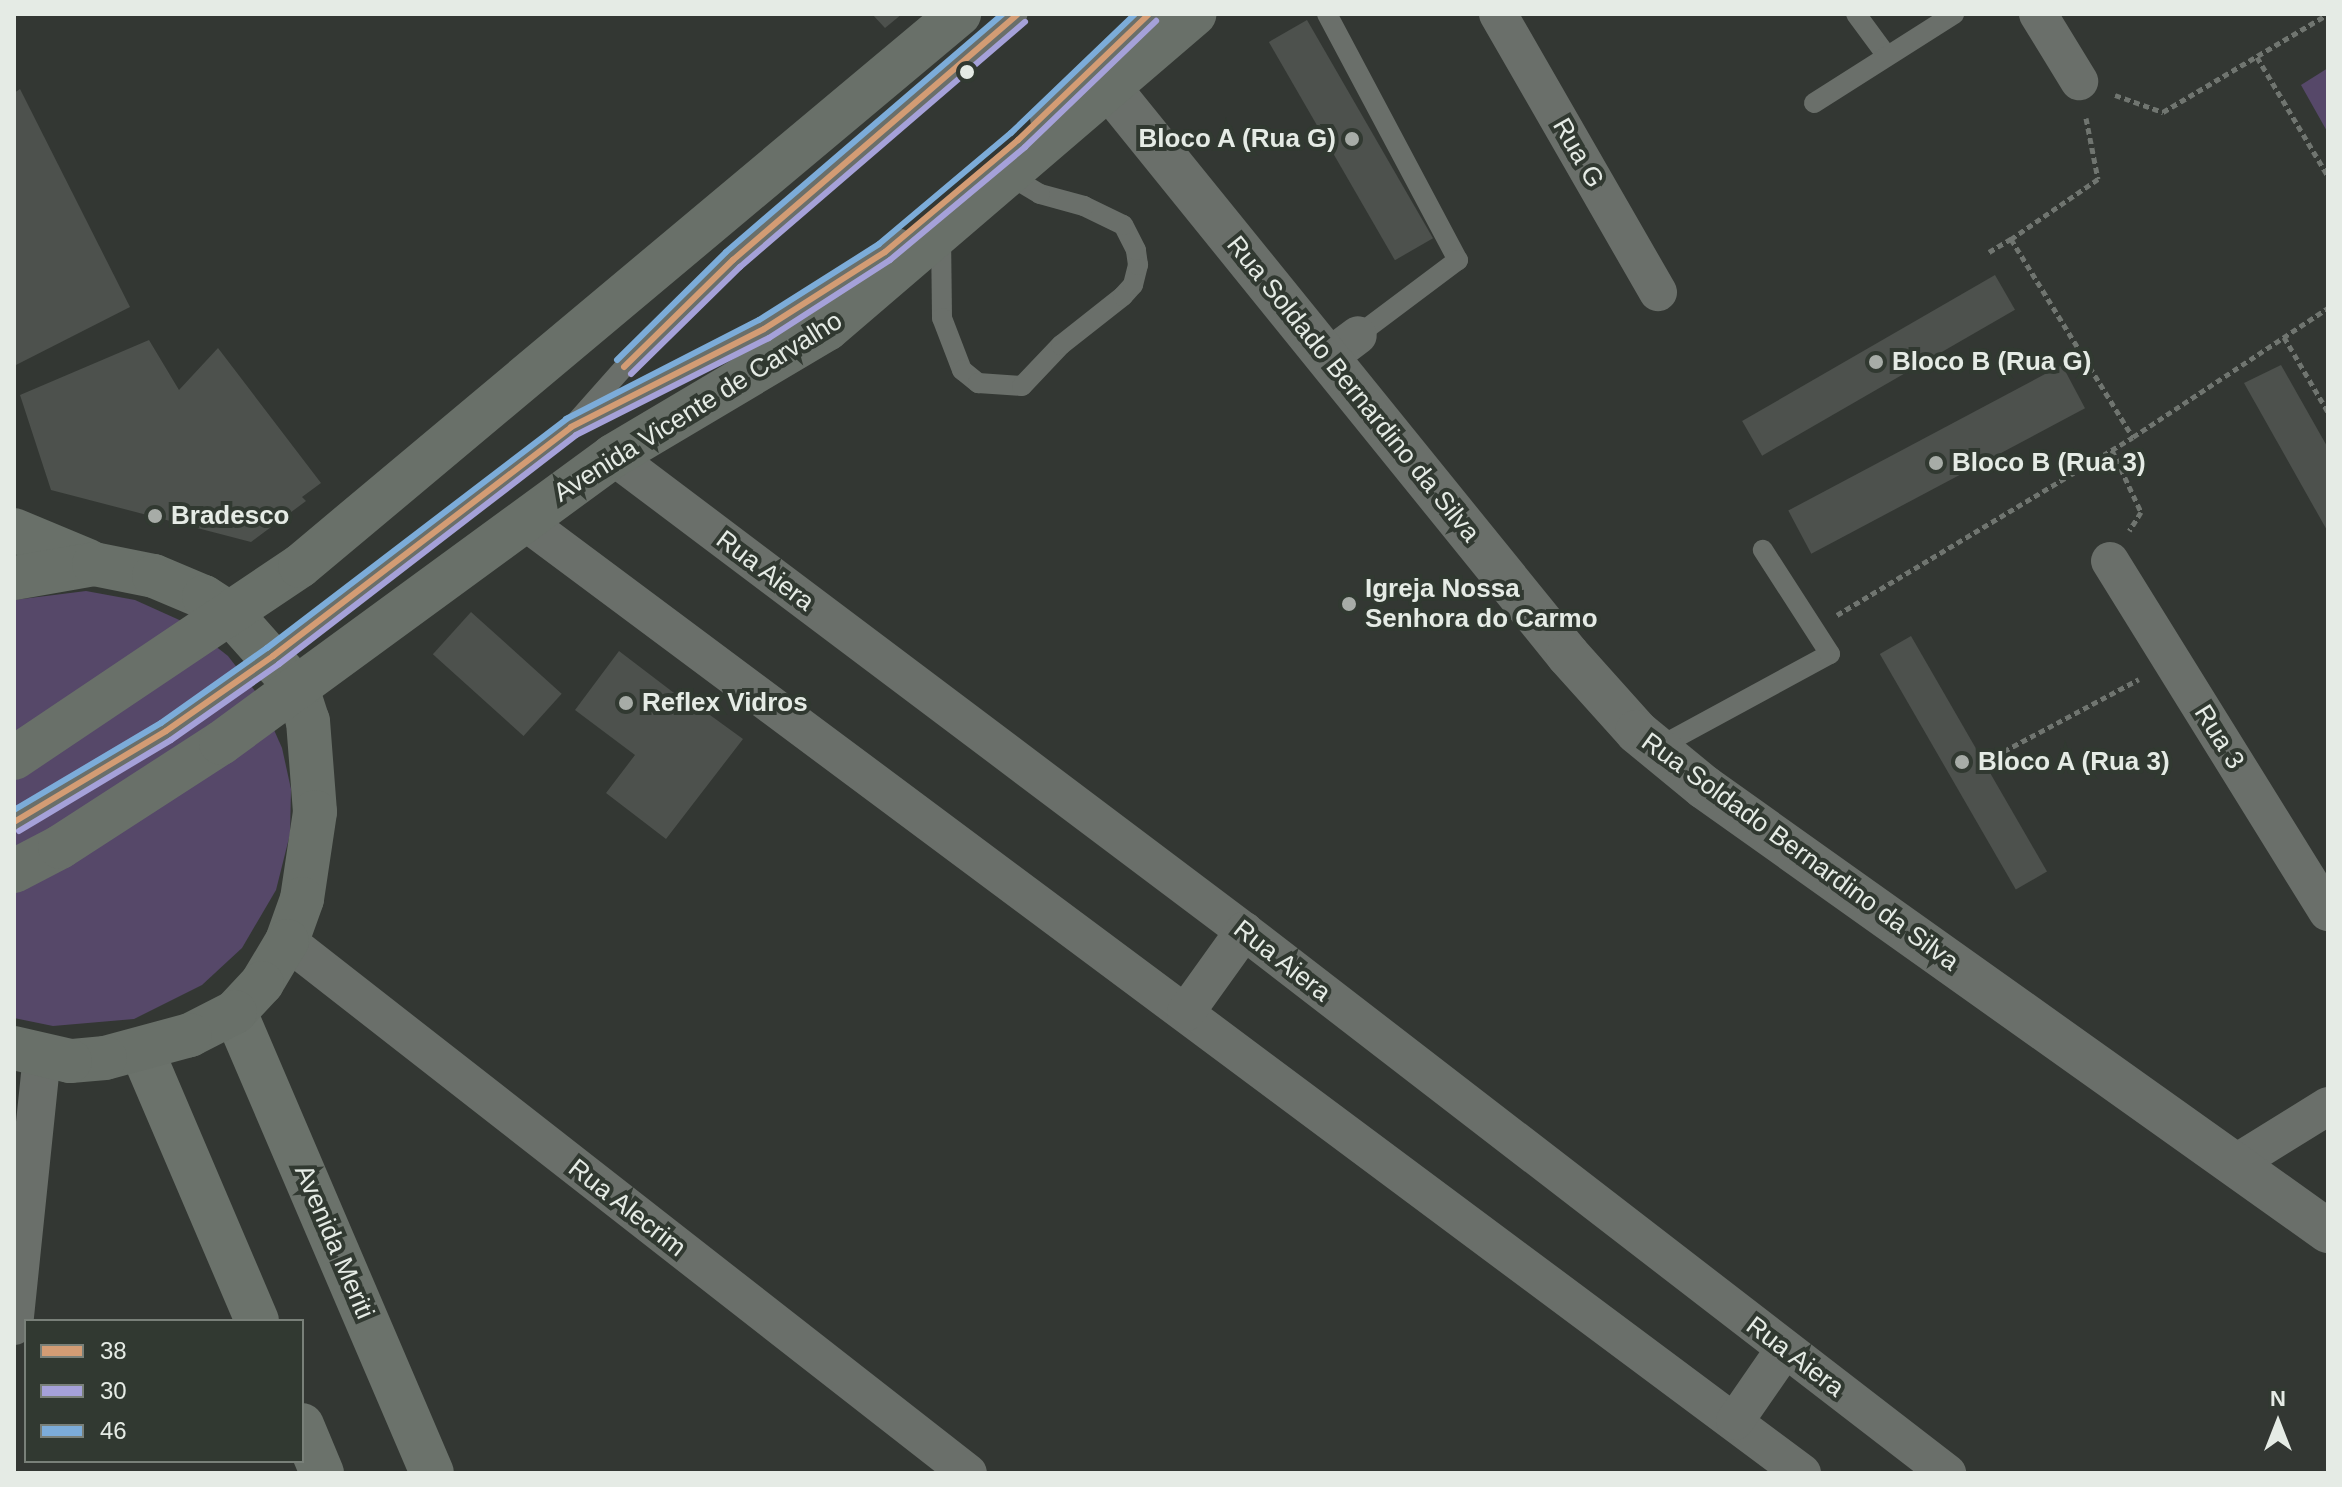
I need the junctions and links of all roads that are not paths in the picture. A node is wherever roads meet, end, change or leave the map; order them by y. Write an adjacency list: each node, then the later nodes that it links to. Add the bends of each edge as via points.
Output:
1 (959, 14): 26 (main road, via 300,566)
2 (1018, 14): 18 (lane, via 733,260 651,337)
3 (1149, 14): 18 (lane, via 1018,140 885,252 764,329)
4 (1194, 14): 12 (main road, Avenida Vicente de Carvalho)
5 (1327, 14): 17 (lane, via 1458,260)
6 (1498, 14): 16 (street, Rua G)
7 (1856, 14): 10 (lane)
8 (1954, 14): 10 (lane)
9 (2038, 14): 11 (street)
10 (1887, 56): 13 (lane)
11 (2079, 81)
12 (1110, 89): 14 (main road, Avenida Vicente de Carvalho); 17 (street, Rua Soldado Bernardino da Silva)
13 (1814, 103)
14 (1010, 176): 15 (main road, Avenida Vicente de Carvalho); 15 (lane, via 1040,194 1109,216 1131,236 1138,265 1133,285 1123,296 1061,345 1022,386 978,383 962,370 942,318)
15 (941, 235): 19 (main road, Avenida Vicente de Carvalho, via 784,358)
16 (1658, 292)
17 (1343, 346): 28 (street, Rua Soldado Bernardino da Silva, via 1568,655)
18 (571, 427): 27 (lane)
19 (613, 456): 20 (main road, Avenida Vicente de Carvalho); 33 (street, Rua Aiera)
20 (523, 520): 27 (main road, Avenida Vicente de Carvalho); 36 (street)
21 (14, 530): 24 (main road)
22 (1763, 550): 28 (lane, via 1830,654)
23 (2110, 561): 32 (street, Rua 3)
24 (94, 564): 25 (main road); 26 (main road, via 154,576)
25 (14, 578)
26 (232, 615): 27 (main road); 29 (main road)
27 (285, 672): 30 (lane, via 166,731); 31 (main road, Avenida Vicente de Carvalho, via 60,847); 34 (main road, via 308,721 315,812 302,899)
28 (1655, 749): 40 (street, Rua Soldado Bernardino da Silva)
29 (14, 758)
30 (14, 822)
31 (14, 871)
32 (2328, 912)
33 (1244, 931): 36 (street); 44 (street, Rua Aiera)
34 (287, 941): 35 (main road, via 262,983); 49 (street, Rua Alecrim)
35 (235, 1012): 37 (main road); 48 (main road, Avenida Meriti)
36 (1186, 1012): 45 (street)
37 (142, 1051): 38 (main road, via 70,1061); 42 (main road)
38 (28, 1052): 43 (street)
39 (2328, 1106): 40 (street)
40 (2233, 1165): 41 (street, Rua Soldado Bernardino da Silva)
41 (2328, 1231)
42 (256, 1319)
43 (14, 1326)
44 (1784, 1350): 45 (street); 51 (street, Rua Aiera)
45 (1735, 1421): 50 (street)
46 (304, 1430): 47 (main road)
47 (322, 1473)
48 (432, 1473)
49 (968, 1473)
50 (1802, 1473)
51 (1947, 1473)

